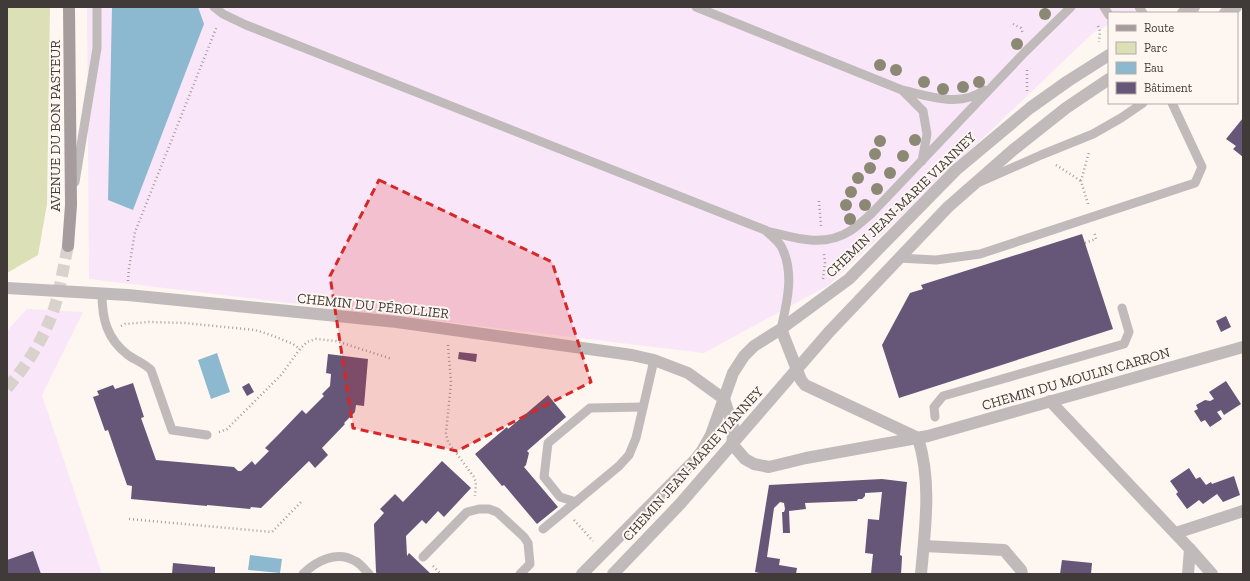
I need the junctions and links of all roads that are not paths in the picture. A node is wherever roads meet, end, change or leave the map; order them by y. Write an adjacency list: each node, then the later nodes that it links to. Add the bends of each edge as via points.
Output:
1 (69, 7): 18 (main road, AVENUE DU BON PASTEUR)
2 (97, 7): 18 (lane, via 97,48)
3 (214, 7): 19 (lane, via 246,25)
4 (696, 7): 13 (lane)
5 (1194, 7): 8 (street)
6 (1236, 7): 9 (street)
7 (1071, 8): 11 (lane)
8 (1185, 12)
9 (1227, 12)
10 (1108, 56): 25 (street, CHEMIN JEAN-MARIE VIANNEY, via 1030,108 956,170 849,279)
11 (1000, 79): 13 (lane, via 977,95 965,99 938,98); 16 (lane)
12 (1108, 80): 17 (street, CHEMIN JEAN-MARIE VIANNEY, via 1066,108)
13 (902, 90): 16 (lane, via 923,111 927,134)
14 (1142, 104): 17 (lane, via 1094,134)
15 (1172, 104): 21 (lane, via 1202,167 1195,183 980,254 936,260)
16 (922, 161): 19 (lane, via 872,213 850,231 833,238 803,240)
17 (973, 185): 21 (street, CHEMIN JEAN-MARIE VIANNEY)
18 (71, 205): 20 (main road, AVENUE DU BON PASTEUR)
19 (765, 230): 25 (lane, via 780,245 789,276)
20 (68, 246)
21 (898, 258): 28 (street, CHEMIN JEAN-MARIE VIANNEY)
22 (7, 288): 23 (street, CHEMIN DU PÉROLLIER)
23 (102, 294): 27 (street, CHEMIN DU PÉROLLIER, via 397,322); 33 (lane, via 102,312 108,331 122,350 151,370 172,430)
24 (1122, 308): 32 (lane, via 1129,332 1124,344 943,396 934,406)
25 (781, 329): 28 (street); 29 (street, CHEMIN JEAN-MARIE VIANNEY, via 754,346 744,356 733,373)
26 (1243, 347): 30 (street, CHEMIN DU MOULIN CARRON)
27 (654, 360): 29 (street, CHEMIN DU PÉROLLIER, via 688,374); 31 (lane)
28 (797, 369): 34 (street, via 805,385); 35 (street, CHEMIN JEAN-MARIE VIANNEY)
29 (724, 399): 35 (street, via 734,429); 46 (street, CHEMIN JEAN-MARIE VIANNEY, via 711,435 695,460)
30 (1050, 402): 34 (street, CHEMIN DU MOULIN CARRON); 39 (street)
31 (643, 407): 36 (lane, via 629,455); 36 (lane, via 590,408 548,443 544,477 560,497)
32 (935, 417)
33 (207, 435)
34 (918, 438): 35 (street, CHEMIN DU MOULIN CARRON, via 769,467 754,464); 40 (street, via 923,455 927,507)
35 (732, 444): 47 (street, CHEMIN JEAN-MARIE VIANNEY, via 680,504)
36 (576, 502): 38 (lane)
37 (1243, 511): 39 (street)
38 (543, 529)
39 (1176, 533): 41 (street)
40 (924, 546): 48 (street); 49 (street, via 1004,550)
41 (1190, 549): 50 (street); 51 (street)
42 (423, 556): 45 (lane, via 467,512 489,509 497,512 528,543 530,564)
43 (303, 574): 44 (lane, via 319,562 336,557 356,561)
44 (369, 574)
45 (520, 574)
46 (582, 574)
47 (613, 574)
48 (921, 574)
49 (1022, 574)
50 (1188, 574)
51 (1212, 574)

